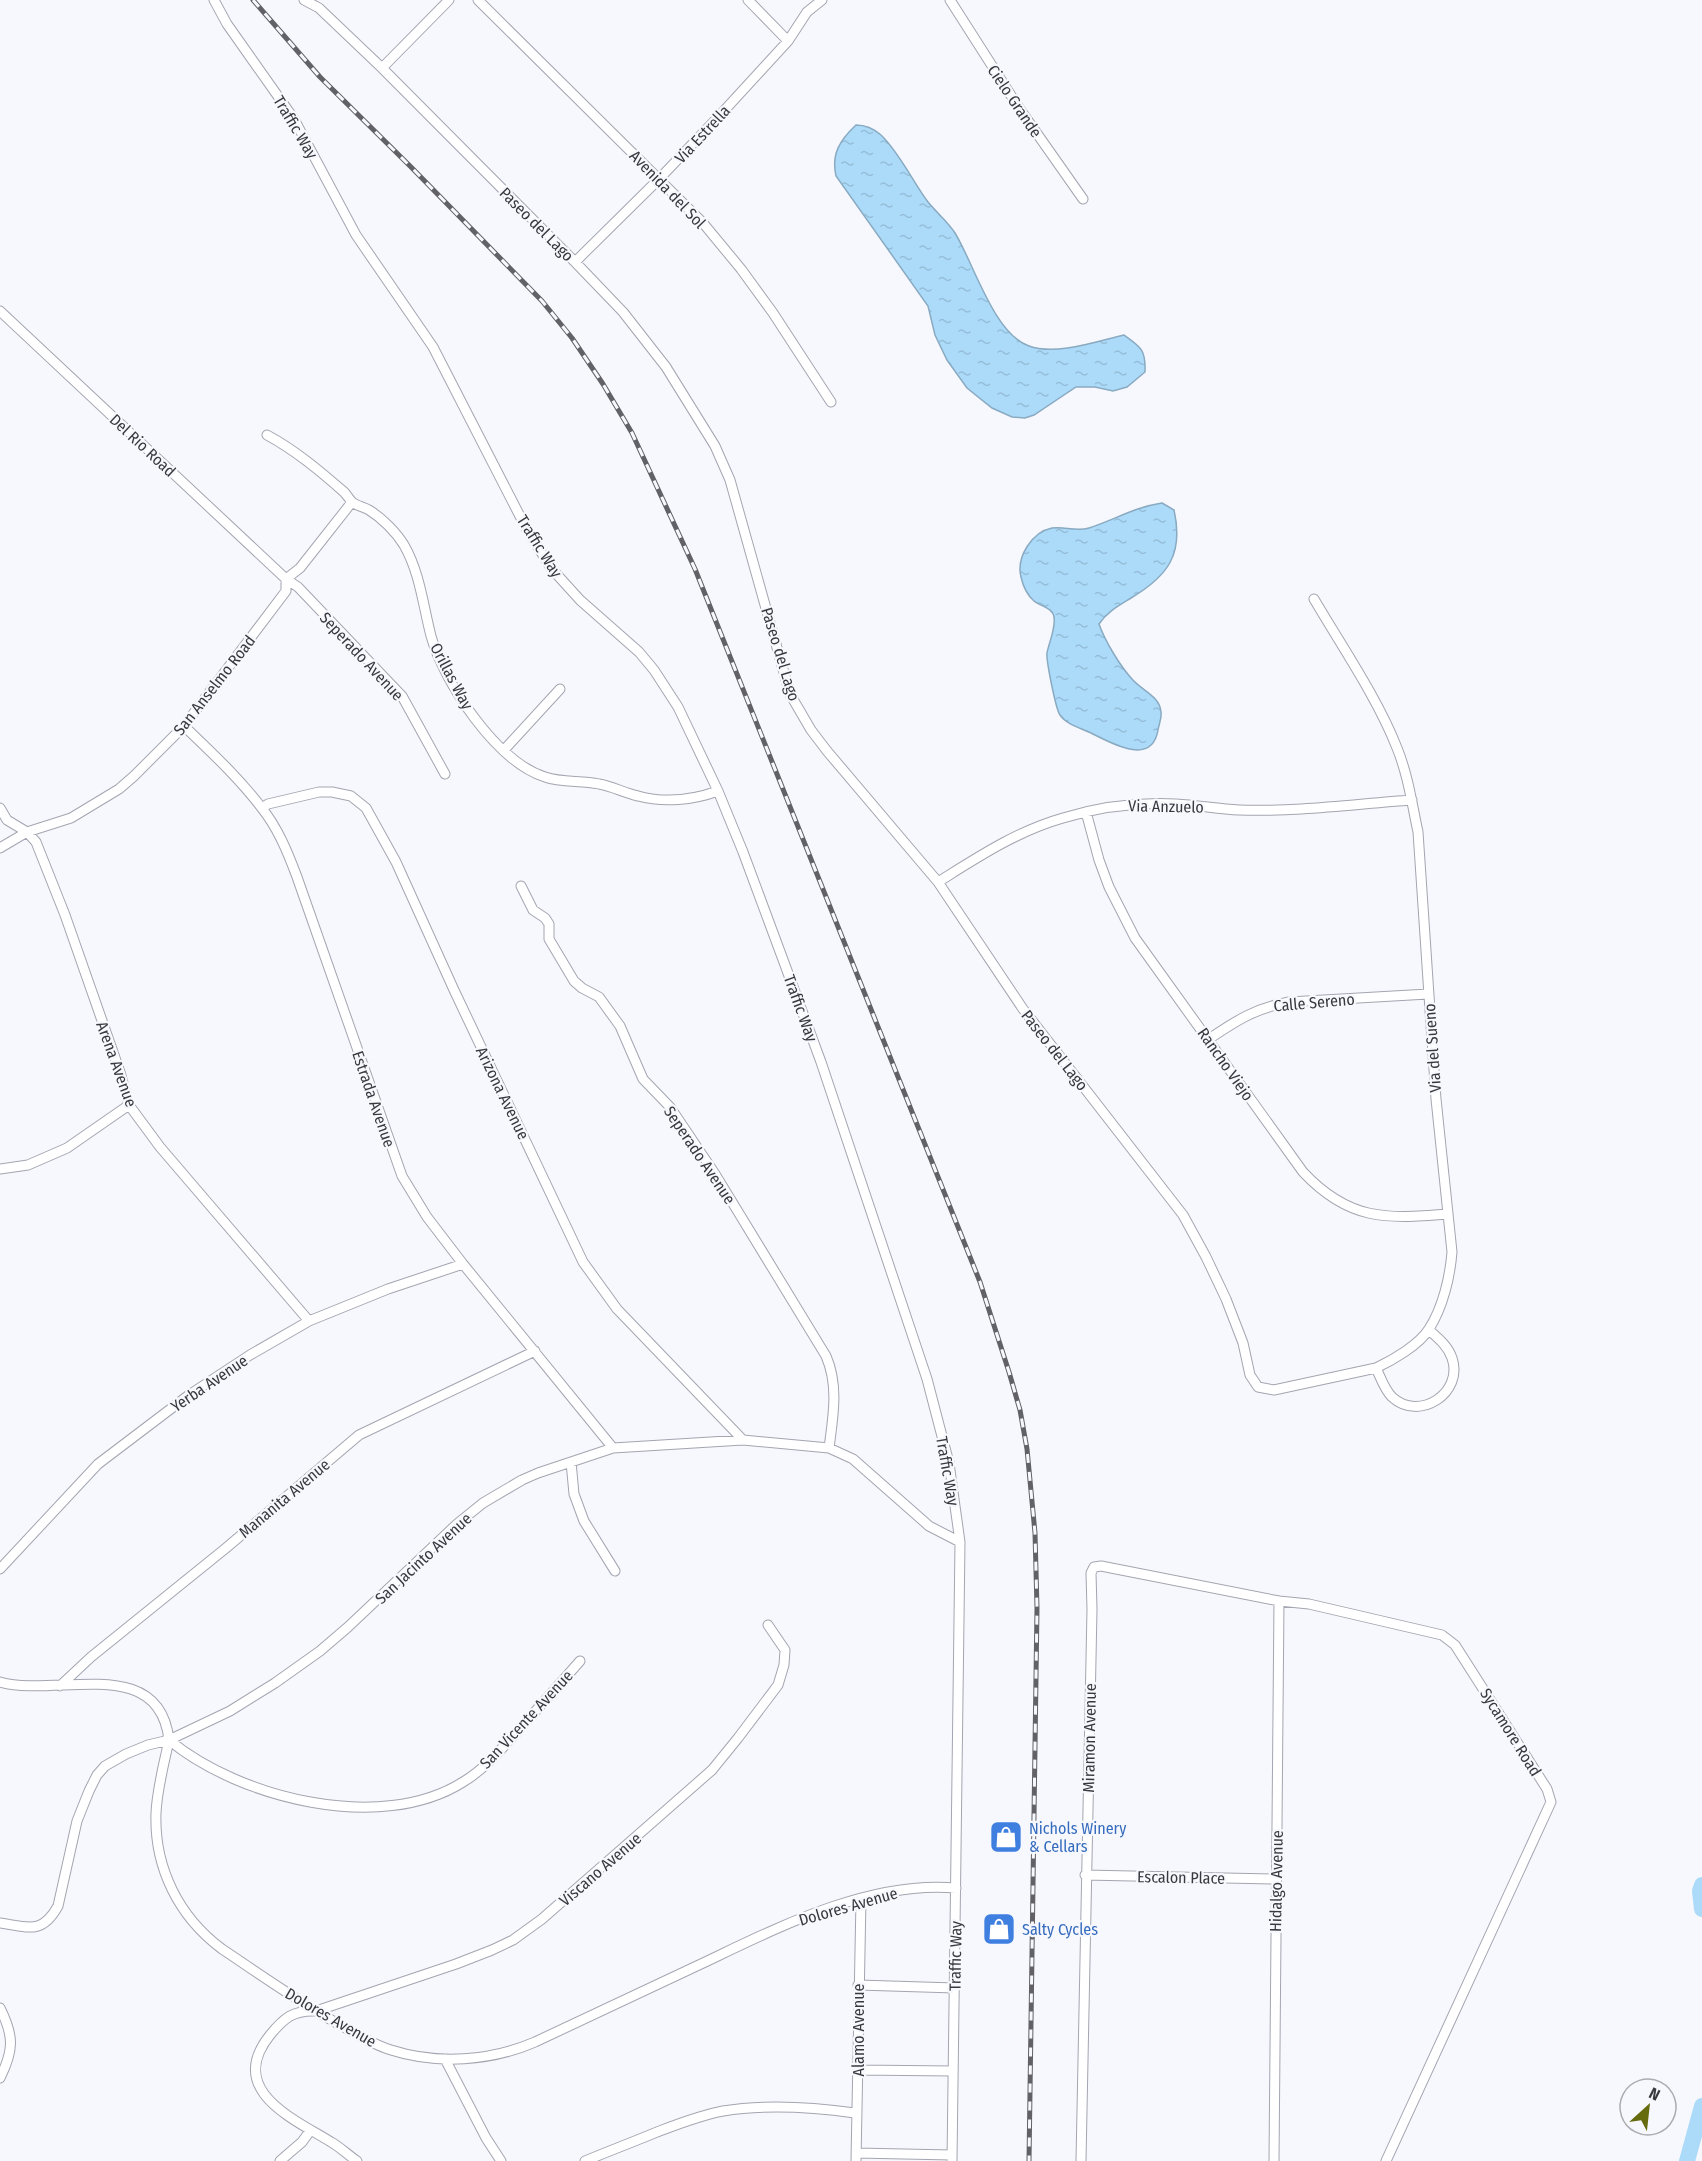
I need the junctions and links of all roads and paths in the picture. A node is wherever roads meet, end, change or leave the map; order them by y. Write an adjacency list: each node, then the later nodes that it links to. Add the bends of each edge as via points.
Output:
1 (214, 0): 24 (street, Traffic Way, via 294,119 356,235 433,347 525,526 551,568 654,670 678,707)
2 (304, 0): 8 (street, Paseo del Lago)
3 (449, 0): 10 (street)
4 (478, 0): 11 (street, Avenida del Sol)
5 (748, 0): 9 (street)
6 (822, 0): 9 (street, Via Estrella, via 807,12)
7 (950, 0): 12 (street, Cielo Grande)
8 (317, 4): 10 (street, Paseo del Lago)
9 (788, 41): 11 (street, Via Estrella)
10 (382, 68): 13 (street, Paseo del Lago)
11 (660, 178): 13 (street, Via Estrella); 15 (street, Avenida del Sol, via 741,269)
12 (1083, 199)
13 (575, 261): 31 (street, Paseo del Lago, via 666,367 715,446 740,510 790,694 811,730)
14 (0, 311): 18 (street, Del Rio Road)
15 (831, 402)
16 (267, 435): 17 (street, Orillas Way, via 310,464)
17 (352, 502): 18 (street, via 300,568); 22 (street, Orillas Way, via 369,510 404,546 416,570 438,657 462,701)
18 (286, 579): 21 (street, San Anselmo Road, via 286,591); 23 (street, Seperado Avenue, via 402,696)
19 (1314, 600): 25 (street, Via del Sueno, via 1386,723)
20 (560, 689): 22 (street)
21 (184, 726): 27 (street, Estrada Avenue); 29 (street, San Anselmo Road, via 119,789 71,818)
22 (504, 750): 24 (street, Orillas Way, via 521,766 545,777 596,783 640,797 699,798)
23 (445, 774)
24 (718, 791): 48 (street, Traffic Way, via 818,1053 927,1379 949,1463)
25 (1412, 800): 28 (street, Via Anzuelo, via 1267,810 1148,804); 33 (street, Via del Sueno, via 1418,832)
26 (0, 808): 29 (street, Arena Avenue, via 7,820)
27 (262, 808): 38 (street, Estrada Avenue, via 297,877 402,1176); 44 (street, Arizona Avenue, via 332,792 351,796 366,808 396,862 583,1262 617,1309)
28 (1086, 812): 31 (street, Via Anzuelo, via 1010,839); 34 (street, Rancho Viejo, via 1099,860 1121,913)
29 (27, 832): 30 (street, San Anselmo Road); 35 (street, Arena Avenue, via 36,842 65,915)
30 (0, 848)
31 (938, 882): 43 (street, Paseo del Lago, via 1023,1010 1183,1215 1226,1299 1250,1375)
32 (521, 886): 46 (street, Seperado Avenue, via 533,910 549,924 549,939 574,981 599,997 620,1026 643,1079 670,1107 702,1155 826,1356 835,1391)
33 (1428, 994): 34 (street, Calle Sereno, via 1270,1005 1244,1016); 37 (street, Via del Sueno)
34 (1209, 1039): 37 (street, Rancho Viejo, via 1296,1163 1329,1195 1363,1212 1387,1217)
35 (129, 1106): 36 (street, via 67,1148 28,1165); 39 (street, Arena Avenue)
36 (0, 1169)
37 (1448, 1214): 40 (street, Via del Sueno, via 1452,1241 1449,1272)
38 (463, 1264): 39 (street, Yerba Avenue); 41 (street, Estrada Avenue)
39 (309, 1321): 50 (street, Yerba Avenue, via 189,1395 98,1464)
40 (1429, 1330): 42 (street, Via del Sueno); 42 (street, via 1448,1349 1454,1367 1450,1386 1438,1400 1419,1406 1401,1403 1386,1390)
41 (535, 1351): 45 (street, Estrada Avenue); 56 (street, Mananita Avenue, via 359,1435)
42 (1376, 1368): 43 (street, Via del Sueno, via 1274,1390)
43 (1258, 1387)
44 (743, 1440): 45 (street, San Jacinto Avenue); 46 (street, San Jacinto Avenue)
45 (613, 1448): 47 (street, San Jacinto Avenue)
46 (829, 1448): 48 (street, San Jacinto Avenue, via 854,1459 929,1526)
47 (571, 1462): 51 (street, via 574,1494 584,1521); 57 (street, San Jacinto Avenue, via 522,1480 483,1503 320,1651 230,1711)
48 (960, 1542): 60 (street, Traffic Way)
49 (1094, 1567): 52 (street, Sycamore Road); 58 (street, Miramon Avenue, via 1090,1573)
50 (0, 1569)
51 (615, 1571)
52 (1279, 1601): 59 (street, Hidalgo Avenue); 81 (street, Sycamore Road, via 1309,1604 1442,1635 1455,1645 1547,1789 1551,1802)
53 (768, 1625): 66 (street, Viscano Avenue, via 785,1650 778,1685 712,1770 542,1919 513,1940 456,1964)
54 (580, 1661): 57 (street, San Vicente Avenue, via 483,1767 453,1788 414,1802 387,1806 333,1804 272,1792 214,1770)
55 (0, 1682): 56 (street, Dolores Avenue, via 21,1687)
56 (60, 1686): 57 (street, Dolores Avenue, via 110,1684 137,1690 157,1708)
57 (168, 1740): 62 (street, San Jacinto Avenue, via 126,1754 97,1775 77,1821 58,1906 51,1918 37,1928); 66 (street, Dolores Avenue, via 156,1811 156,1839 179,1903 205,1936)
58 (1085, 1875): 59 (street, Escalon Place); 79 (street, Miramon Avenue)
59 (1276, 1879): 80 (street, Hidalgo Avenue)
60 (956, 1888): 61 (street, Dolores Avenue, via 908,1889); 64 (street, Traffic Way)
61 (861, 1899): 63 (street, Alamo Avenue); 67 (street, Dolores Avenue, via 801,1917 522,2048 497,2055)
62 (0, 1923)
63 (858, 1985): 64 (street); 68 (street, Alamo Avenue)
64 (955, 1988): 69 (street, Traffic Way)
65 (0, 2008): 70 (street, via 11,2043 9,2060)
66 (316, 2011): 67 (street, Dolores Avenue, via 375,2045); 72 (street, Viscano Avenue, via 300,2010 284,2019 269,2036 256,2061 256,2081 269,2101)
67 (445, 2059): 77 (street)
68 (858, 2070): 69 (street); 71 (street, Alamo Avenue)
69 (953, 2071): 74 (street, Traffic Way)
70 (0, 2078)
71 (855, 2113): 73 (street, Alamo Avenue); 78 (street, via 794,2108 721,2111)
72 (310, 2130): 75 (street); 76 (street, Viscano Avenue)
73 (856, 2157): 74 (street)
74 (952, 2158)
75 (280, 2161)
76 (357, 2161)
77 (501, 2161)
78 (585, 2161)
79 (1081, 2161)
80 (1274, 2161)
81 (1386, 2161)

